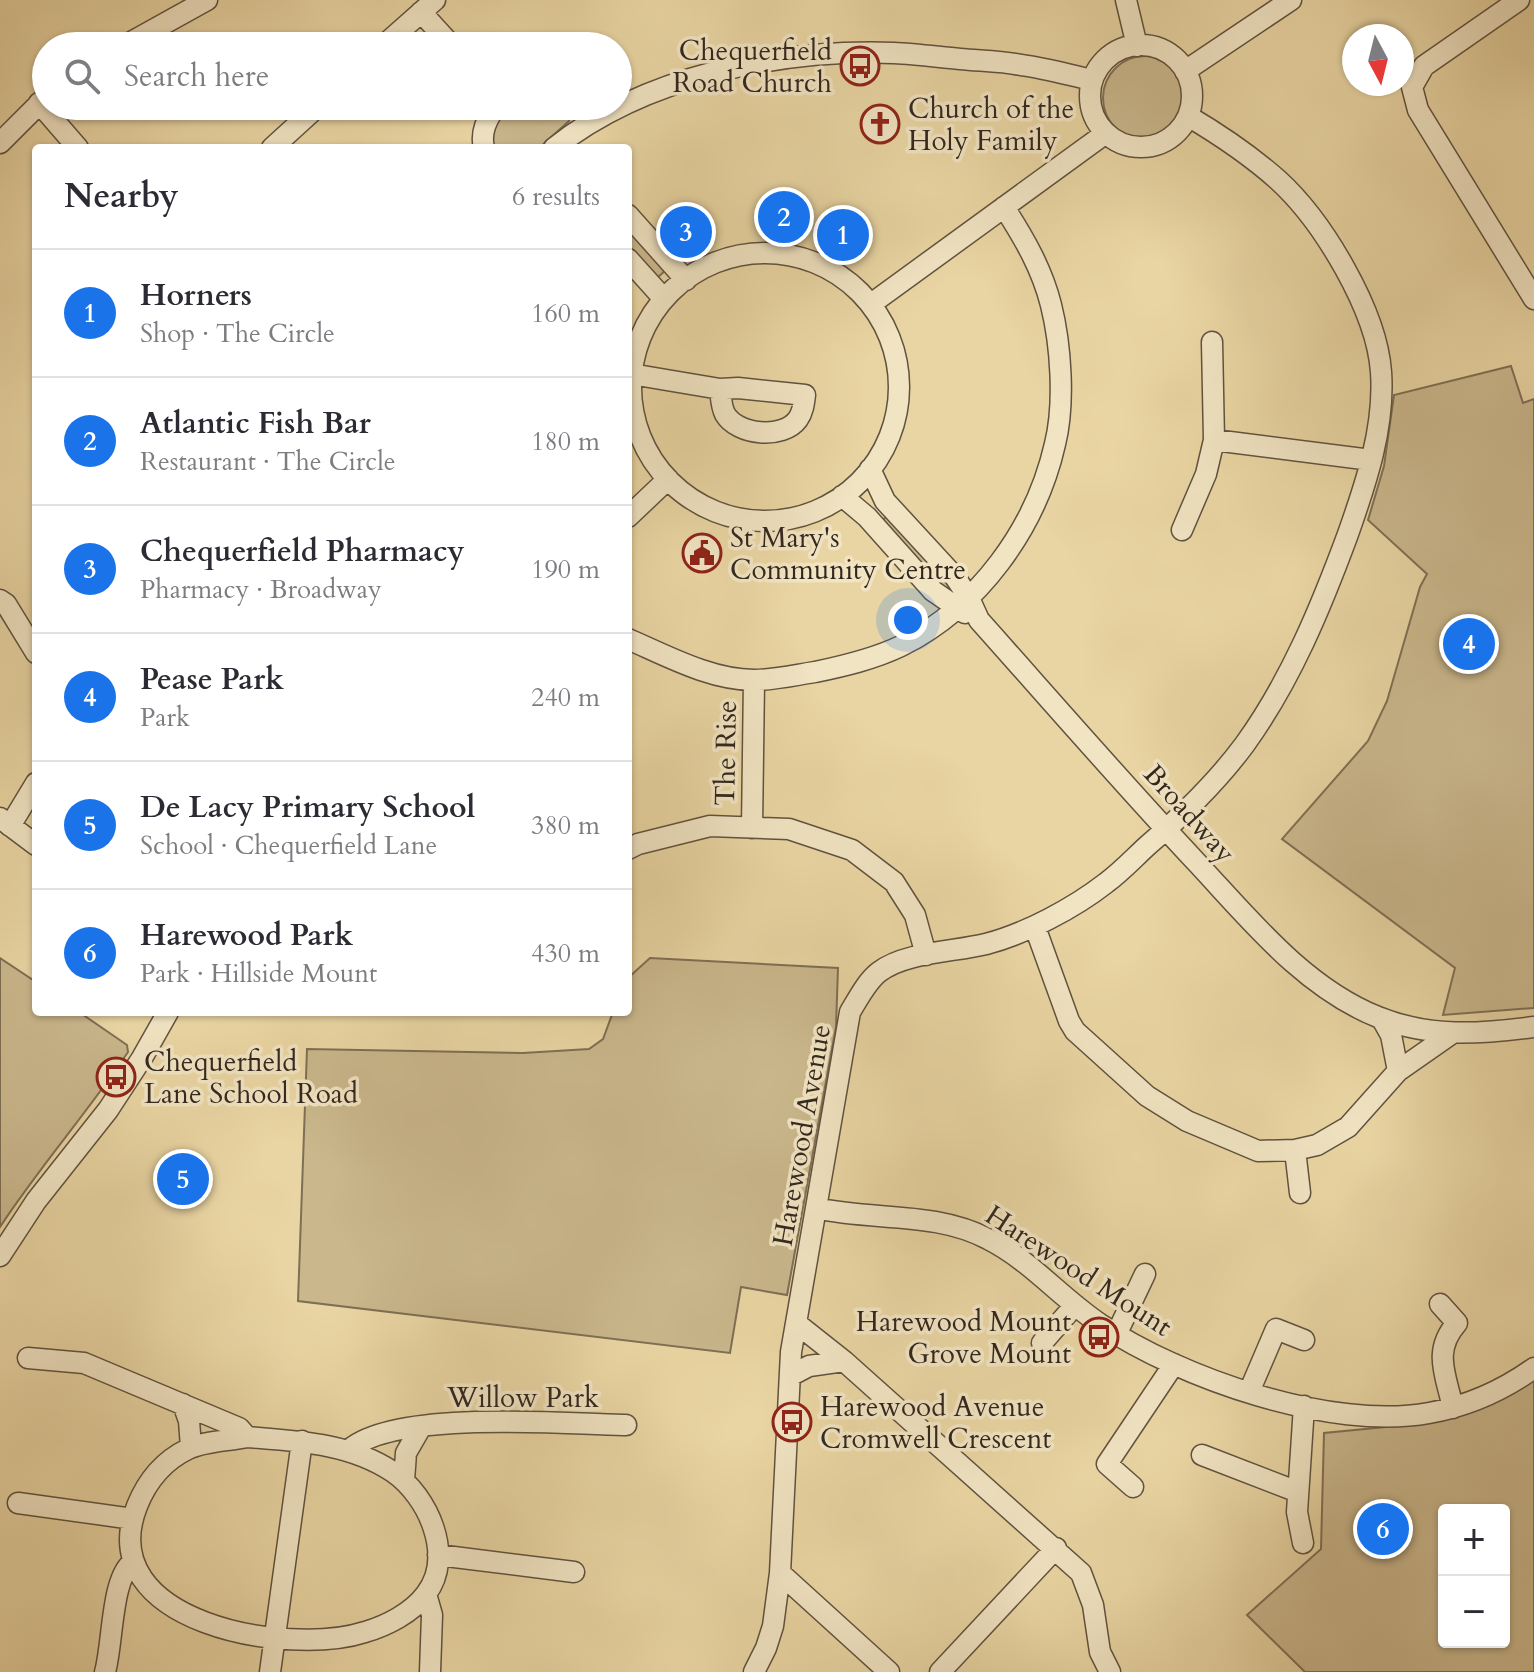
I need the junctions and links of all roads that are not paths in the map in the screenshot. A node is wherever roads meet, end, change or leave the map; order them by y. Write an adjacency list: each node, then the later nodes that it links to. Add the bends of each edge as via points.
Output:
1 (207, 0): 6 (street)
2 (1126, 0): 9 (street)
3 (1291, 0): 10 (street)
4 (1519, 0): 30 (street, via 1424,66 1412,87 1418,110)
5 (428, 6): 7 (street); 8 (street)
6 (149, 32)
7 (399, 32)
8 (444, 32)
9 (1137, 46): 10 (street, via 1165,51); 11 (street, via 1109,56)
10 (1185, 71): 14 (street, via 1191,86)
11 (1092, 80): 12 (street, via 1020,64 894,53 826,55 700,77); 19 (street, via 1091,109)
12 (632, 98)
13 (32, 111): 20 (street)
14 (1188, 116): 19 (street, via 1179,130 1151,146 1127,145); 38 (street, Harewood Avenue, via 1244,151 1280,182 1312,217 1350,278 1370,319 1381,371)
15 (58, 120): 21 (street)
16 (303, 120): 22 (street)
17 (487, 120): 23 (street)
18 (585, 120): 24 (street)
19 (1106, 133): 25 (street)
20 (0, 143)
21 (75, 144)
22 (276, 144)
23 (483, 144)
24 (563, 144)
25 (1004, 207): 31 (street); 45 (street, via 1028,245 1051,305 1059,357 1059,420 1035,503 1014,542)
26 (632, 219): 28 (street)
27 (632, 263): 29 (street)
28 (686, 280): 29 (street); 31 (street, via 727,258 780,254 830,270)
29 (664, 299): 33 (street, via 647,324)
30 (1534, 299)
31 (871, 304): 39 (street, via 897,363 899,396 893,428)
32 (1212, 342): 37 (street)
33 (632, 369)
34 (632, 374): 35 (street)
35 (720, 389)
36 (632, 407): 40 (street, via 641,438)
37 (1214, 440): 38 (street); 43 (street)
38 (1371, 460): 52 (street, Harewood Avenue, via 1342,551 1302,646 1245,744)
39 (870, 469): 41 (street); 45 (street, Broadway, via 885,501 955,577)
40 (668, 479): 41 (street, via 707,508 738,518 803,516); 42 (street)
41 (842, 496): 45 (street, Broadway, via 933,591)
42 (632, 513)
43 (1182, 530)
44 (0, 600): 47 (street)
45 (963, 604): 48 (street, via 882,654 846,666); 52 (street, Broadway)
46 (632, 641): 48 (street, via 701,669)
47 (32, 646)
48 (754, 680): 51 (street, The Rise)
49 (32, 788): 50 (street)
50 (5, 822): 53 (street)
51 (752, 828): 54 (street, via 710,826); 56 (street, via 789,829 852,850 894,882 915,915)
52 (1166, 830): 55 (street, Harewood Avenue, via 1105,884); 58 (street, Broadway, via 1264,935 1318,982)
53 (32, 842)
54 (632, 847)
55 (1035, 927): 56 (street, Harewood Avenue, via 988,944); 62 (street, via 1075,1031 1147,1096 1187,1121 1258,1151)
56 (926, 955): 64 (street, Harewood Avenue, via 877,973 850,1012)
57 (166, 1016): 65 (street, via 108,1110)
58 (1382, 1019): 60 (street, Broadway); 61 (street)
59 (1534, 1027): 60 (street, Broadway)
60 (1451, 1034): 61 (street)
61 (1398, 1071): 62 (street, via 1348,1127 1317,1145)
62 (1295, 1150): 63 (street)
63 (1300, 1193)
64 (816, 1208): 68 (street, Harewood Mount, via 963,1228 1001,1246); 69 (street, Harewood Avenue)
65 (0, 1256)
66 (1145, 1274): 70 (street)
67 (1440, 1304): 81 (street, via 1457,1323 1442,1354)
68 (1075, 1305): 70 (street, Harewood Mount); 72 (street)
69 (796, 1323): 74 (street); 77 (street, Harewood Avenue)
70 (1116, 1335): 75 (street, Harewood Mount)
71 (1304, 1340): 78 (street, via 1276,1329)
72 (1042, 1343)
73 (28, 1358): 79 (street, via 84,1363)
74 (844, 1361): 77 (street, via 809,1366); 95 (street)
75 (1174, 1364): 78 (street, Harewood Mount); 90 (street, via 1107,1464)
76 (1534, 1368): 81 (street, Harewood Mount, via 1495,1392)
77 (790, 1376): 99 (street, Harewood Avenue)
78 (1249, 1392): 80 (street, Harewood Mount)
79 (183, 1404): 84 (street, via 239,1428); 86 (street)
80 (1304, 1406): 81 (street, Harewood Mount, via 1386,1416); 91 (street)
81 (1453, 1408)
82 (626, 1425): 83 (street, Willow Park)
83 (421, 1427): 87 (street, Willow Park, via 365,1438); 89 (street, Willow Park, via 406,1453)
84 (247, 1437): 85 (street); 86 (street)
85 (302, 1441): 87 (street); 101 (street)
86 (191, 1447): 93 (street, via 155,1473)
87 (348, 1451): 89 (street)
88 (1202, 1455): 91 (street)
89 (404, 1481): 96 (street, via 433,1525)
90 (1133, 1487)
91 (1298, 1492): 94 (street)
92 (18, 1503): 93 (street)
93 (133, 1519): 97 (street)
94 (1303, 1543)
95 (1056, 1548): 107 (street); 108 (street, via 1081,1573)
96 (438, 1555): 98 (street); 100 (street)
97 (133, 1562): 101 (street, via 145,1584 190,1615); 102 (street, via 120,1581)
98 (574, 1572)
99 (780, 1573): 105 (street, Harewood Avenue, via 773,1626); 106 (street)
100 (426, 1594): 101 (street, via 407,1612 362,1634); 104 (street, via 432,1615)
101 (274, 1639): 103 (street)
102 (105, 1672)
103 (270, 1672)
104 (430, 1672)
105 (754, 1672)
106 (889, 1672)
107 (940, 1672)
108 (1110, 1672)

